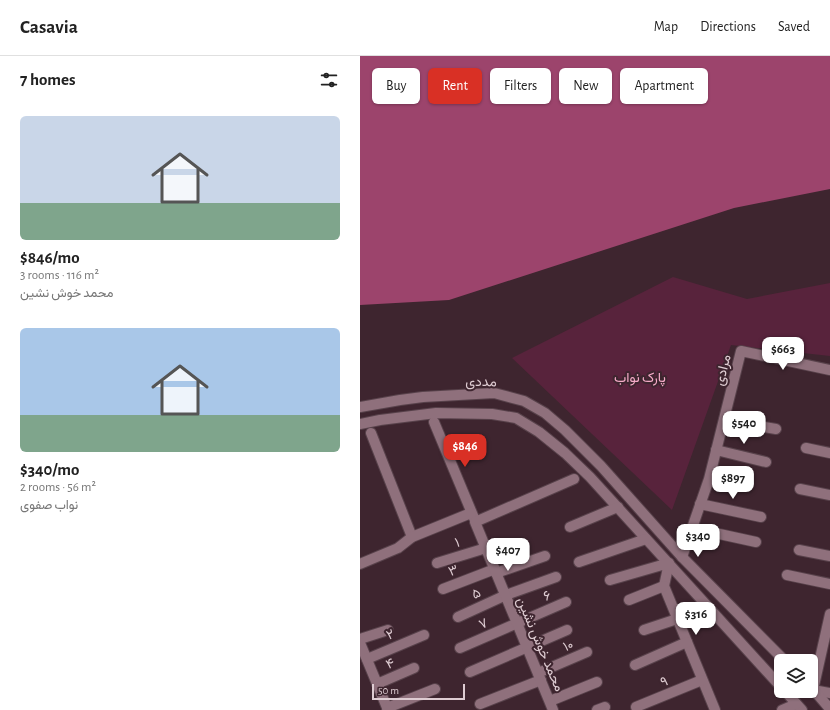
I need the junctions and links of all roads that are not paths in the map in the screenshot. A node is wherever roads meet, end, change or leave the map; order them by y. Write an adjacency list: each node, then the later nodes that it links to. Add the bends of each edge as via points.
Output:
1 (830, 370): 3 (street, مرادی, via 741,351)
2 (360, 407): 12 (street, مددی, via 408,399 494,393 524,400 565,430)
3 (724, 420): 6 (street); 9 (street, مرادی)
4 (434, 422): 20 (street, محمد خوش نشین)
5 (360, 424): 13 (street, via 436,413 492,414 516,418 539,432)
6 (776, 429)
7 (371, 433): 23 (street)
8 (806, 448): 10 (street)
9 (716, 450): 11 (street); 17 (street, مرادی)
10 (830, 454)
11 (766, 462)
12 (601, 466): 13 (street); 30 (street, مددی)
13 (590, 477): 18 (street)
14 (574, 480): 20 (street)
15 (800, 489): 16 (street)
16 (830, 495)
17 (700, 504): 19 (street); 22 (street, مرادی)
18 (618, 507): 21 (street); 24 (street)
19 (761, 517)
20 (473, 518): 23 (street); 26 (street, محمد خوش نشین)
21 (570, 527)
22 (692, 528): 25 (street); 30 (street, مرادی)
23 (412, 537): 34 (street, via 398,548)
24 (646, 539): 31 (street); 33 (street)
25 (756, 542)
26 (486, 548): 32 (street, ۱); 35 (street, محمد خوش نشین)
27 (799, 550): 29 (street)
28 (545, 556): 35 (street)
29 (830, 556)
30 (682, 558): 59 (street, مددی)
31 (579, 562)
32 (437, 563)
33 (669, 563): 38 (street); 40 (street); 66 (street)
34 (360, 564)
35 (495, 571): 41 (street, ۳); 42 (street, محمد خوش نشین)
36 (787, 575): 39 (street)
37 (556, 577): 42 (street)
38 (610, 580)
39 (830, 584)
40 (664, 586): 43 (street); 47 (street)
41 (443, 589)
42 (506, 595): 46 (street, ۵); 48 (street, محمد خوش نشین)
43 (629, 600)
44 (566, 602): 48 (street, ۶)
45 (830, 614): 61 (street)
46 (458, 617)
47 (677, 619): 51 (street); 54 (street)
48 (517, 624): 56 (street, ۷); 57 (street, محمد خوش نشین)
49 (388, 630): 53 (street)
50 (567, 630): 57 (street)
51 (644, 630)
52 (424, 634): 60 (street, ۲)
53 (360, 639)
54 (687, 642): 62 (street); 67 (street)
55 (360, 643): 60 (street)
56 (460, 648)
57 (528, 648): 64 (street); 65 (street, محمد خوش نشین)
58 (587, 652): 65 (street, ۱۰)
59 (778, 654)
60 (367, 659): 69 (street)
61 (818, 663)
62 (635, 665)
63 (414, 668): 69 (street, ۴)
64 (470, 672)
65 (539, 676): 75 (street, ۱۰); 76 (street, محمد خوش نشین)
66 (774, 679)
67 (702, 680): 77 (street, ۹); 81 (street)
68 (596, 682): 76 (street)
69 (377, 684): 79 (street)
70 (435, 689): 79 (street)
71 (818, 690): 72 (street)
72 (830, 693)
73 (818, 695): 80 (street)
74 (791, 698): 78 (street)
75 (480, 704)
76 (552, 705)
77 (636, 707)
78 (799, 707): 82 (street)
79 (388, 709)
80 (830, 709)
81 (715, 710)
82 (782, 710)

